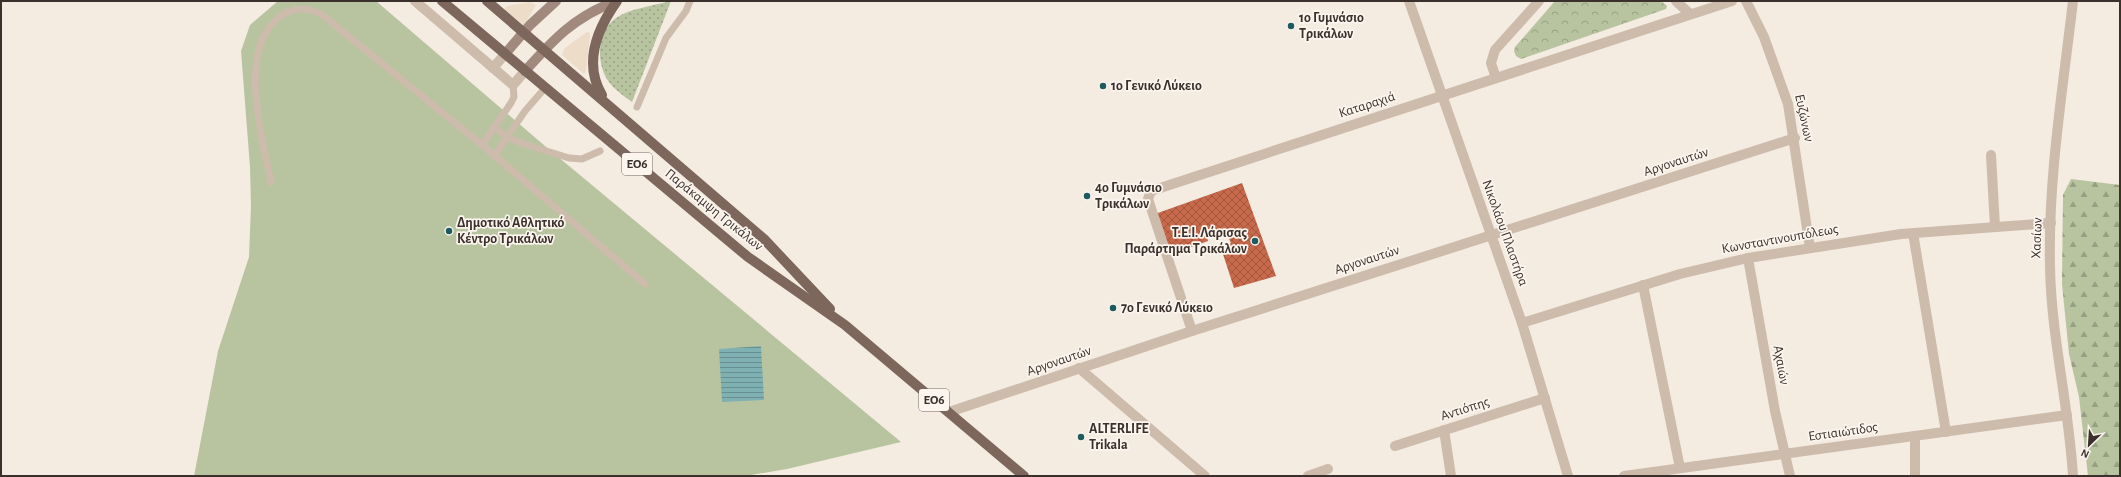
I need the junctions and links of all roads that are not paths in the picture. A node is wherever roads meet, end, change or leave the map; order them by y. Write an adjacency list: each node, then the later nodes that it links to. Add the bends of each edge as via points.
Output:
1 (415, 1): 17 (street)
2 (442, 1): 16 (main road, Παράκαμψη Τρικάλων / ΕΟ6)
3 (487, 1): 14 (main road, Παράκαμψη Τρικάλων / ΕΟ6)
4 (556, 1): 14 (main road)
5 (616, 1): 15 (main road, via 569,26); 23 (main road, via 600,28 593,59 595,81)
6 (690, 1): 24 (lane, via 686,11 666,38)
7 (1409, 1): 22 (street, Νικολάου Πλαστήρα)
8 (1539, 1): 19 (street, via 1493,52 1492,63)
9 (1676, 1): 13 (street)
10 (1732, 1): 13 (street, Καταραχιά)
11 (1746, 1): 27 (street, Ευζώνων, via 1764,37 1782,85)
12 (2073, 1): 33 (street, Χασίων)
13 (1690, 14): 19 (street, Καταραχιά)
14 (524, 32): 15 (main road, Παράκαμψη Τρικάλων / ΕΟ6); 16 (main road)
15 (545, 50): 18 (main road); 23 (main road, Παράκαμψη Τρικάλων / ΕΟ6)
16 (505, 54): 17 (street); 18 (main road, Παράκαμψη Τρικάλων / ΕΟ6)
17 (494, 68): 20 (street)
18 (525, 71): 20 (street); 21 (main road, Παράκαμψη Τρικάλων / ΕΟ6)
19 (1496, 78): 22 (street, Καταραχιά)
20 (513, 85): 25 (lane, via 514,97)
21 (545, 88): 26 (lane); 42 (main road, Παράκαμψη Τρικάλων / ΕΟ6, via 748,257)
22 (1441, 96): 36 (street, Νικολάου Πλαστήρα); 43 (street, Καταραχιά, via 1151,191 1148,199)
23 (611, 106): 42 (main road, Παράκαμψη Τρικάλων / ΕΟ6, via 764,239)
24 (637, 107)
25 (494, 127): 26 (lane); 28 (lane)
26 (507, 137): 29 (lane, via 582,160); 31 (lane)
27 (1795, 138): 36 (street, Αργοναυτών); 37 (street, Ευζώνων)
28 (482, 145): 31 (lane); 32 (lane, via 320,13 301,9 282,14 269,26 256,54 255,78 262,140)
29 (600, 151)
30 (1991, 155): 34 (street)
31 (494, 156): 39 (lane)
32 (271, 182)
33 (2050, 223): 34 (street, Κωνσταντινουπόλεως); 47 (street, Χασίων, via 2051,292)
34 (1994, 227): 35 (street, Κωνσταντινουπόλεως)
35 (1913, 233): 37 (street, Κωνσταντινουπόλεως); 49 (street)
36 (1490, 235): 41 (street, Νικολάου Πλαστήρα); 43 (street, Αργοναυτών)
37 (1810, 248): 38 (street, Κωνσταντινουπόλεως)
38 (1748, 258): 40 (street, Κωνσταντινουπόλεως); 52 (street, Αχαιών)
39 (645, 284)
40 (1643, 285): 41 (street, Κωνσταντινουπόλεως); 53 (street)
41 (1522, 323): 45 (street, Νικολάου Πλαστήρα)
42 (845, 325): 46 (main road, Παράκαμψη Τρικάλων / ΕΟ6)
43 (1192, 331): 44 (street, Αργοναυτών)
44 (1079, 368): 46 (street, Αργοναυτών); 56 (street)
45 (1544, 398): 48 (street, Αντιόπης); 59 (street, Νικολάου Πλαστήρα)
46 (949, 412): 55 (main road, Παράκαμψη Τρικάλων / ΕΟ6)
47 (2067, 415): 49 (street, Εστιαιώτιδος); 63 (street, Χασίων)
48 (1444, 430): 51 (street, Αντιόπης); 58 (street)
49 (1946, 432): 50 (street, Εστιαιώτιδος)
50 (1915, 436): 52 (street, Εστιαιώτιδος); 62 (street)
51 (1395, 446)
52 (1784, 454): 53 (street, Εστιαιώτιδος); 61 (street, Αχαιών)
53 (1680, 468): 60 (street, Εστιαιώτιδος)
54 (1328, 469): 57 (street)
55 (1024, 476)
56 (1205, 476)
57 (1308, 476)
58 (1451, 476)
59 (1568, 476)
60 (1624, 476)
61 (1790, 476)
62 (1914, 476)
63 (2073, 476)

